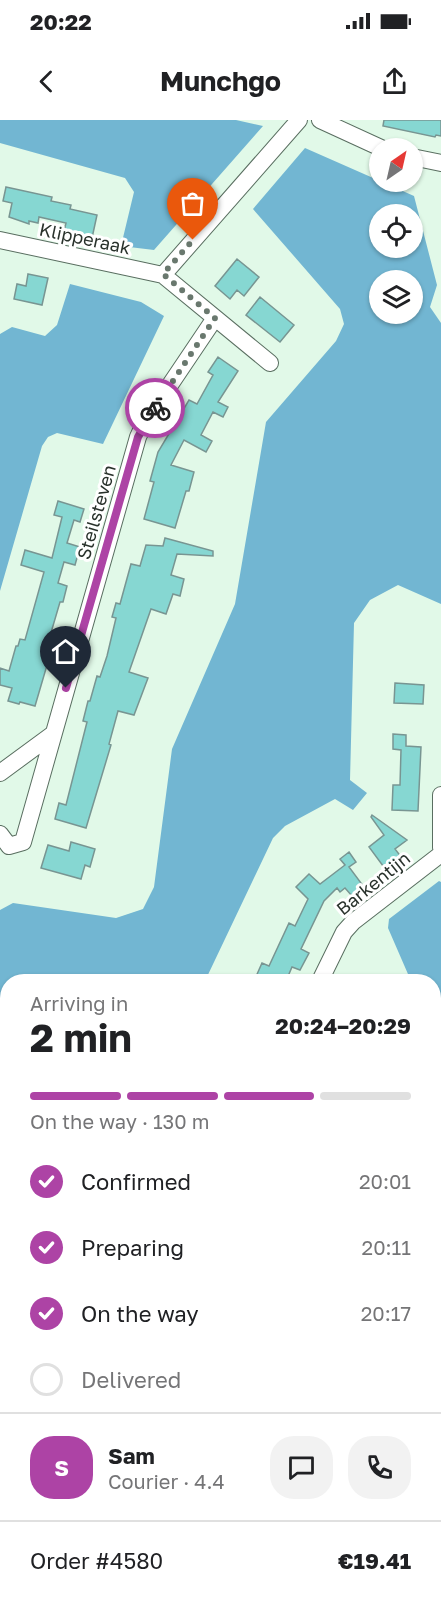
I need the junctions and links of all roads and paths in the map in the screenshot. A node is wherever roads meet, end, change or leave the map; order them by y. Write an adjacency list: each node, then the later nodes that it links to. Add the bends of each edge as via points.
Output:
1 (299, 120): 7 (street)
2 (320, 120): 3 (street)
3 (369, 142)
4 (423, 159): 5 (street)
5 (441, 163)
6 (0, 240): 7 (street, Klipperaak)
7 (163, 274): 8 (street)
8 (215, 318): 9 (street); 10 (street, Steilsteven, via 138,437)
9 (270, 363)
10 (53, 734): 11 (street); 13 (street, Steilsteven, via 23,842 9,846)
11 (0, 773)
12 (441, 795): 14 (street)
13 (0, 834)
14 (441, 848)
15 (441, 854): 16 (street, Barkentijn, via 353,922)
16 (323, 974)

